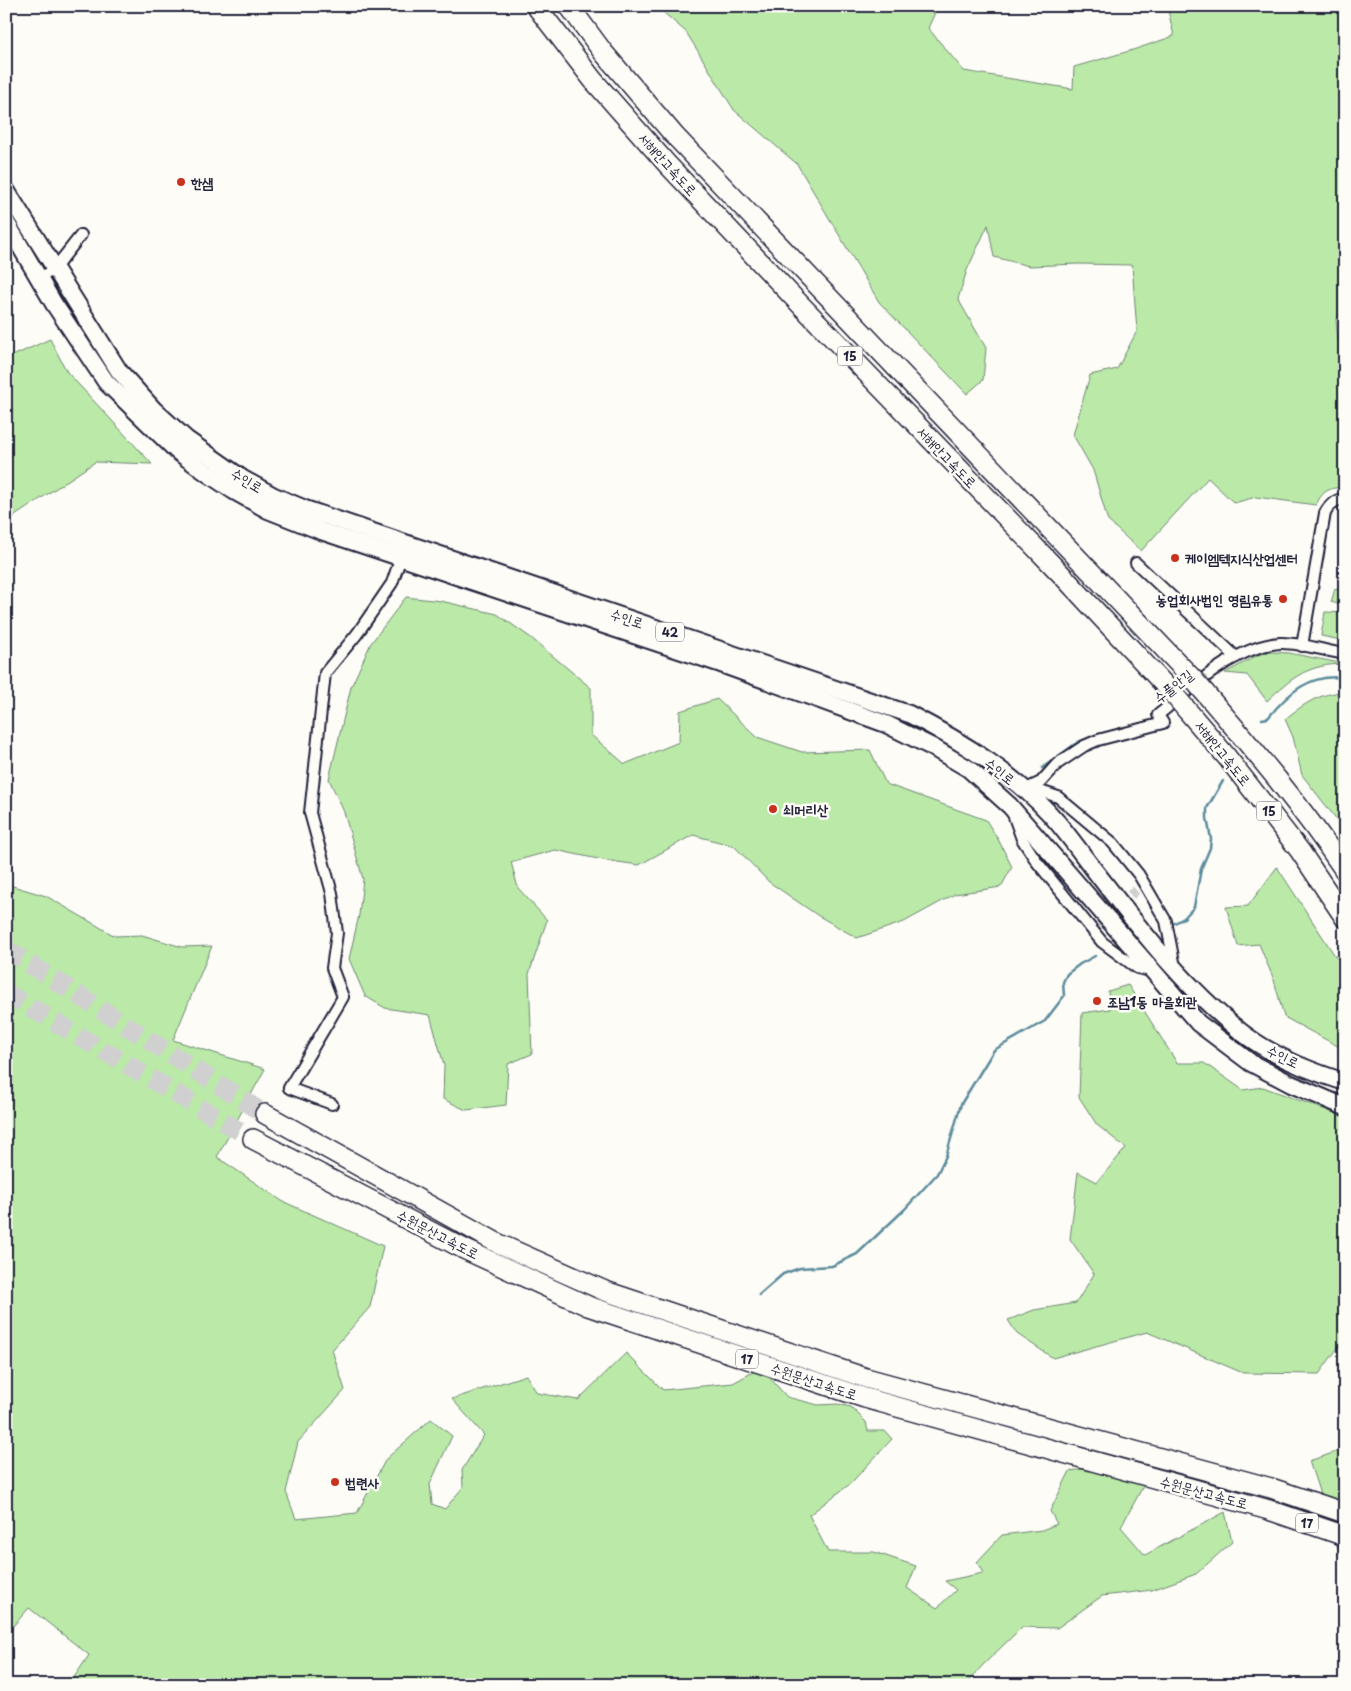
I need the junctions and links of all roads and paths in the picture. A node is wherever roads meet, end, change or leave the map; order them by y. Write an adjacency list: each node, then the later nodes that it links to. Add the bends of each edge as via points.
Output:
1 (536, 6): 19 (highway, 서해안고속도로 / 15, via 593,80 667,164 1180,703 1300,851)
2 (569, 6): 4 (highway, 서해안고속도로 / 15)
3 (580, 6): 4 (highway)
4 (603, 52): 18 (highway, 서해안고속도로 / 15, via 674,134 1199,686 1246,740)
5 (6, 190): 8 (main road, 수인로 / 42)
6 (6, 222): 9 (main road, 수인로 / 42)
7 (82, 235): 8 (street)
8 (55, 268): 9 (street); 11 (main road, 수인로 / 42, via 119,371 186,439 243,479 274,496)
9 (39, 279): 11 (main road, 수인로 / 42, via 106,382 177,451 234,491 268,510 321,531)
10 (1345, 498): 13 (street, via 1335,500 1326,513)
11 (403, 550): 16 (main road, 수인로 / 42, via 909,714 948,734); 17 (main road, 수인로 / 42, via 886,724 969,769); 23 (street, via 392,583 325,673 310,813 332,893 337,933 332,968 342,997 289,1088)
12 (1136, 563): 15 (street)
13 (1302, 646): 14 (street, 수풀안길); 15 (street, 수풀안길, via 1264,645)
14 (1345, 654)
15 (1236, 657): 16 (street, 수풀안길, via 1158,715 1163,723 1084,746 1057,764 1041,782)
16 (1024, 790): 20 (main road, 수인로 / 42, via 1057,822); 20 (street, via 1044,792 1058,798 1113,843 1166,921)
17 (1010, 806): 21 (main road, 수인로 / 42); 21 (street, via 1022,839 1037,862 1096,928 1102,942 1137,968)
18 (1345, 871)
19 (1345, 918)
20 (1175, 968): 22 (main road, 수인로 / 42, via 1224,1018 1248,1037 1299,1064)
21 (1151, 971): 24 (main road, 수인로 / 42, via 1198,1023 1238,1053 1291,1084)
22 (1345, 1082)
23 (332, 1104)
24 (1345, 1107)
25 (265, 1114): 27 (highway, 수원문산고속도로 / 17, via 499,1244 606,1291 866,1378 1271,1488)
26 (253, 1139): 28 (highway, 수원문산고속도로 / 17, via 466,1250 588,1306 865,1398 1268,1510)
27 (1345, 1512)
28 (1345, 1536)

